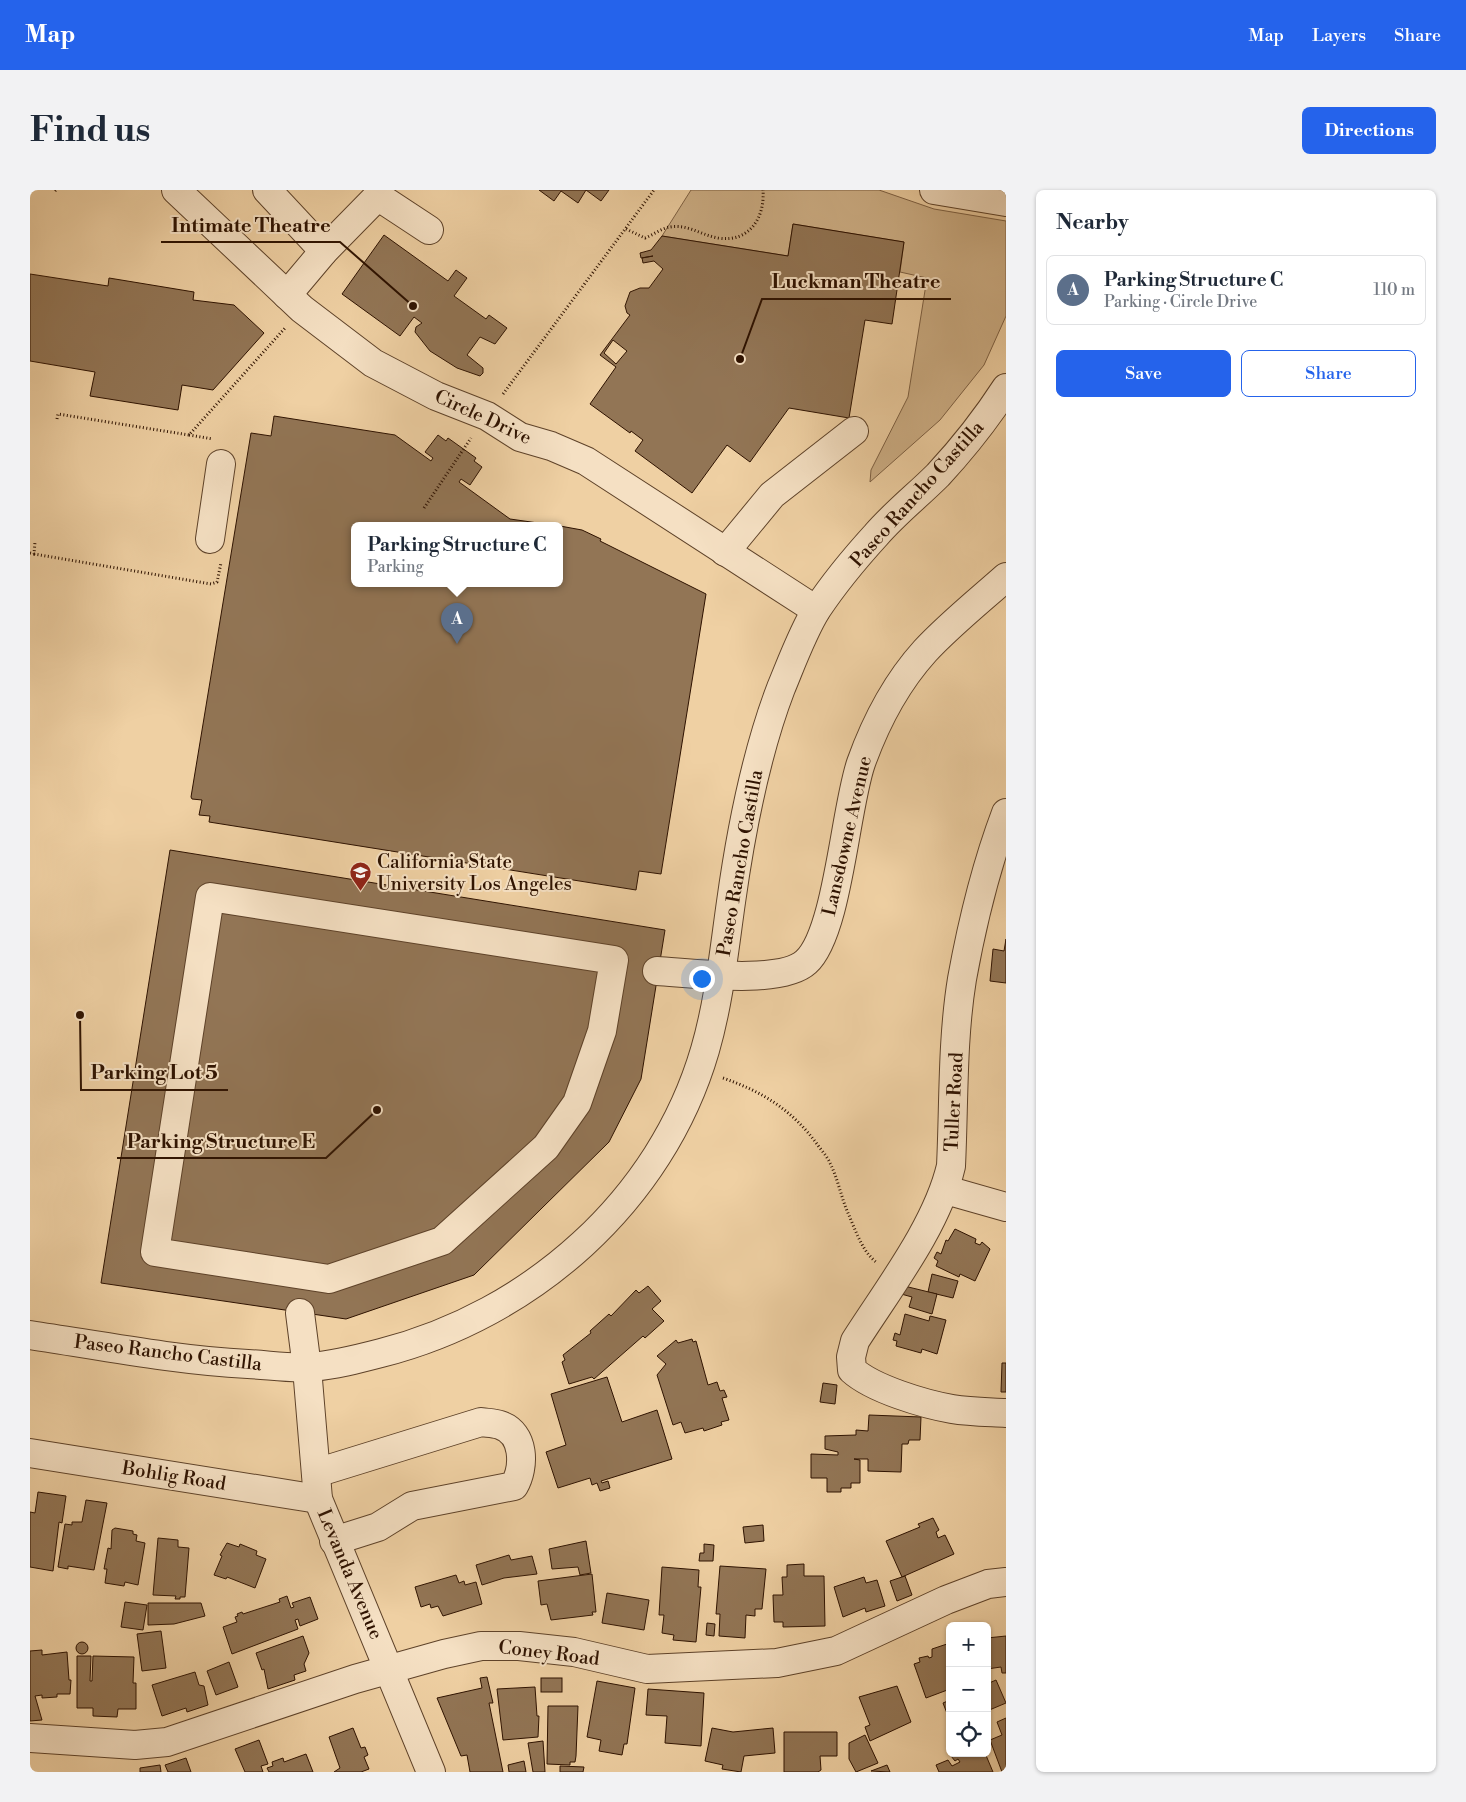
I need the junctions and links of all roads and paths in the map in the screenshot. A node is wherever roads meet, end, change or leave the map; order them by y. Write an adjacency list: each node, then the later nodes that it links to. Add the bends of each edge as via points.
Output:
1 (176, 190): 11 (street, Circle Drive)
2 (267, 190): 10 (street)
3 (654, 190): 9 (path)
4 (764, 190): 9 (path, via 764,206 758,222 737,236 719,238 690,227 669,227 645,238)
5 (934, 190): 6 (street)
6 (978, 194): 7 (street)
7 (1006, 202)
8 (429, 230): 10 (street, via 385,201 374,199)
9 (626, 230): 14 (path)
10 (324, 251): 11 (street)
11 (287, 296): 14 (street, Circle Drive, via 373,363 436,396)
12 (277, 339): 17 (path)
13 (1006, 388): 25 (street, Paseo Rancho Castilla, via 939,474 876,534)
14 (486, 416): 19 (path); 22 (street, Circle Drive, via 520,437 586,461)
15 (58, 419): 17 (path, via 58,414)
16 (854, 430): 22 (street, via 772,496)
17 (189, 435): 18 (path)
18 (221, 452): 21 (street)
19 (424, 508)
20 (35, 542): 23 (path)
21 (216, 548): 23 (path, via 217,582 211,584)
22 (725, 552): 25 (street, Circle Drive)
23 (32, 554)
24 (1006, 577): 28 (street, Lansdowne Avenue, via 925,651 903,679 879,722 861,764 828,923 816,951 806,963 790,971 761,976)
25 (816, 610): 28 (street, Paseo Rancho Castilla, via 782,686 746,809)
26 (1006, 813): 30 (street, Tuller Road, via 985,880 962,979 951,1166)
27 (658, 971): 28 (street, Lansdowne Avenue)
28 (720, 974): 29 (street, Paseo Rancho Castilla)
29 (699, 1069): 33 (path, via 749,1087 788,1110 830,1162 841,1196 871,1258); 36 (street, Paseo Rancho Castilla, via 684,1104 645,1172 620,1206 585,1243 545,1277 464,1325 409,1346)
30 (946, 1190): 31 (street); 33 (street, Tuller Road)
31 (1006, 1208)
32 (155, 1252): 32 (street, via 210,897 614,960 602,1031 577,1103 546,1147 442,1241 329,1279)
33 (895, 1278): 37 (street, Tuller Road, via 854,1341 852,1370 862,1379 912,1398 952,1409)
34 (300, 1313): 36 (street, Levanda Avenue)
35 (30, 1335): 36 (street, Paseo Rancho Castilla, via 203,1361)
36 (308, 1368): 39 (street, Levanda Avenue)
37 (1006, 1413)
38 (30, 1452): 39 (street, Bohlig Road)
39 (317, 1486): 40 (street, Levanda Avenue); 40 (street, via 481,1422 501,1425 514,1433 522,1456 521,1474 514,1486 412,1506 378,1527)
40 (334, 1541): 42 (street, Levanda Avenue)
41 (1006, 1582): 42 (street, Coney Road, via 988,1584 946,1600 836,1651 777,1663 647,1669 574,1652 481,1646)
42 (390, 1669): 43 (street, Coney Road, via 167,1742 135,1745); 44 (street, Levanda Avenue)
43 (30, 1738)
44 (431, 1772)

